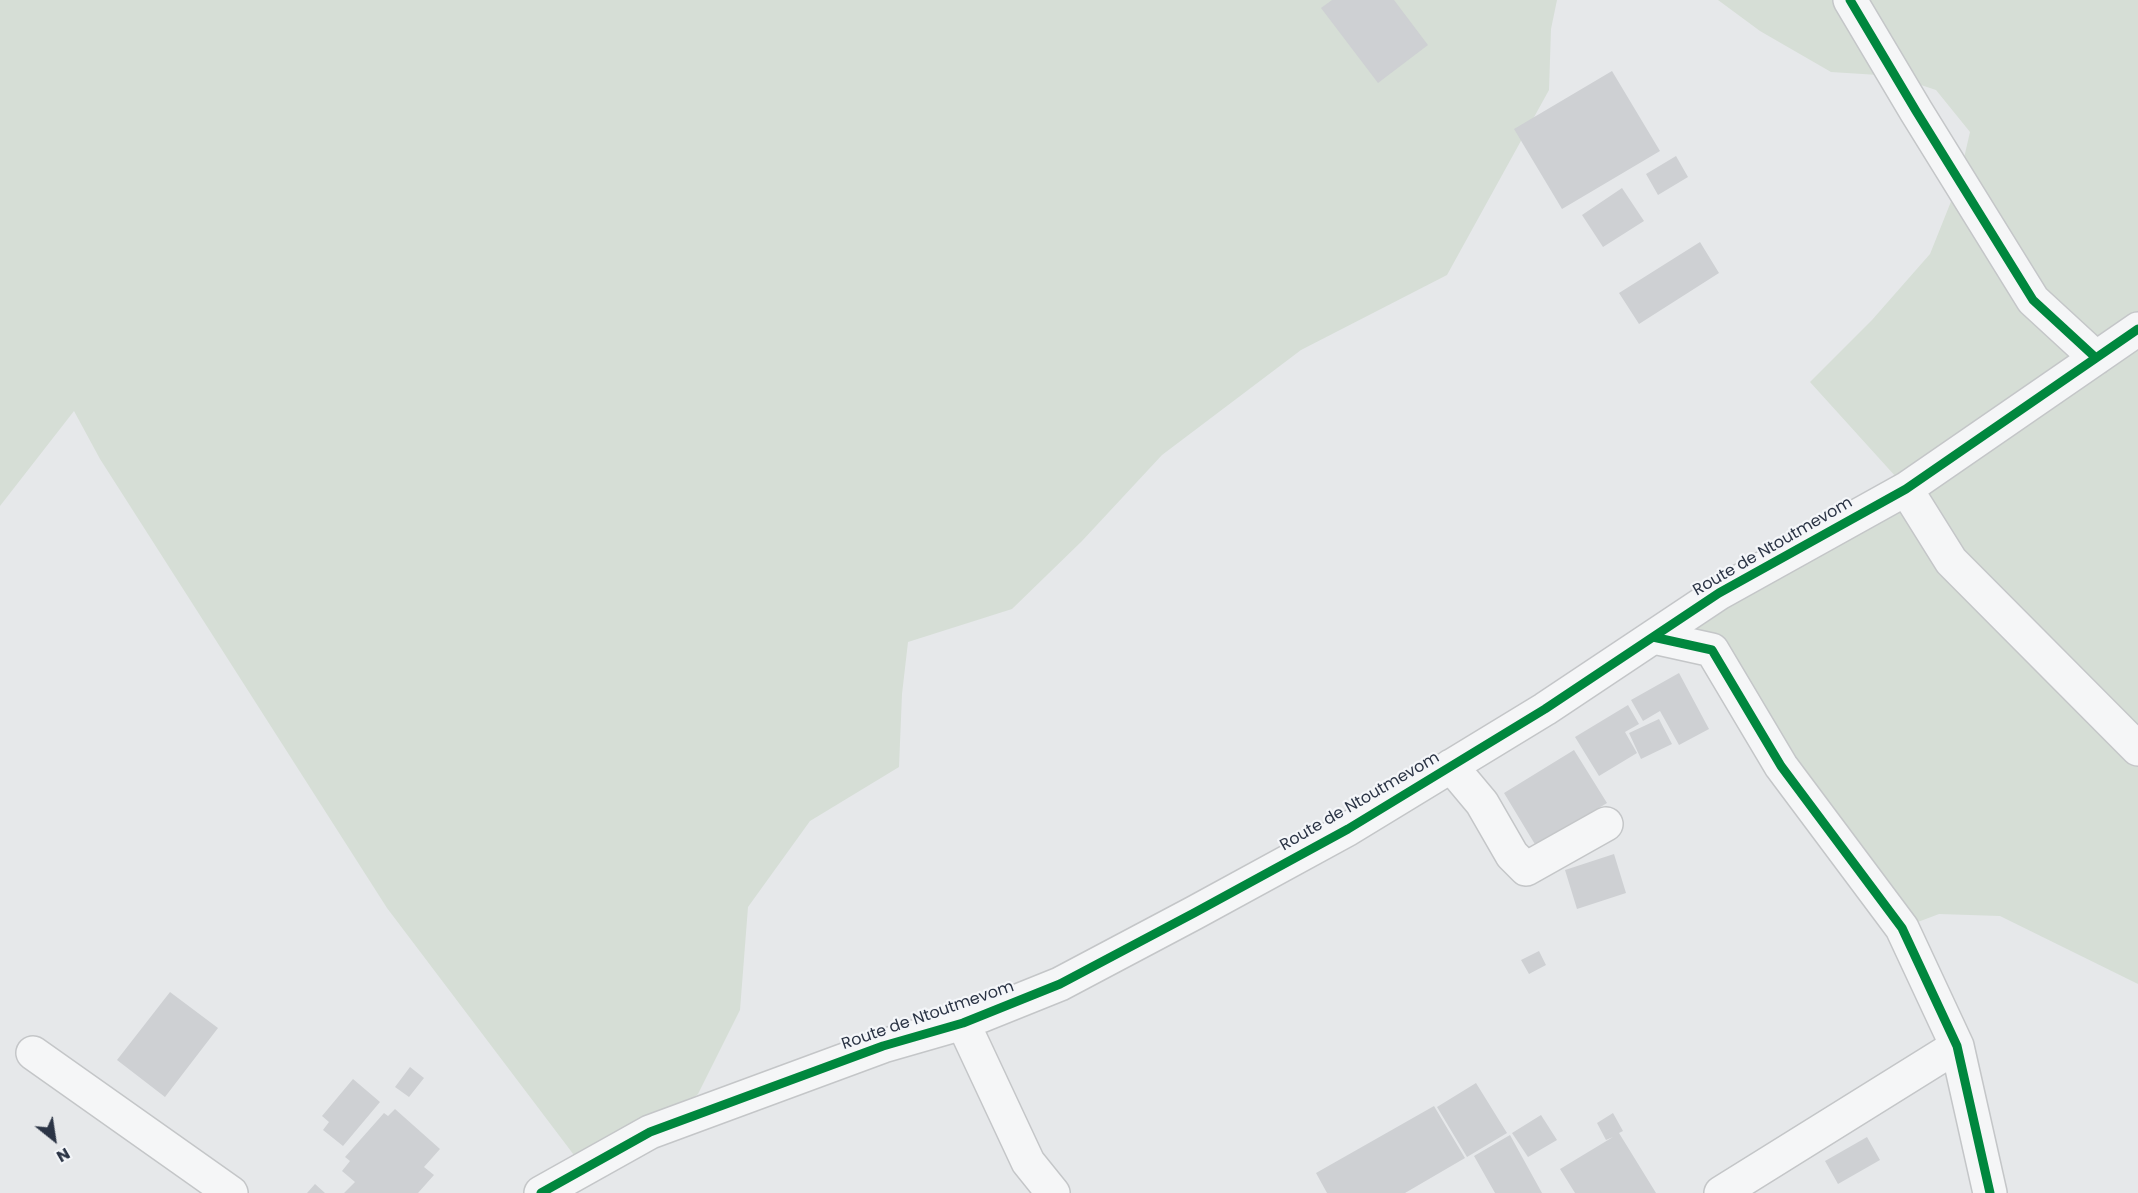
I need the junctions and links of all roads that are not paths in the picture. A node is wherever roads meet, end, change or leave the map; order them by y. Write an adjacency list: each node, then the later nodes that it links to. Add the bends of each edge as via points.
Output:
1 (1850, 0): 3 (street, via 2033,300)
2 (2138, 329): 3 (street, Route de Ntoutmevom)
3 (2096, 358): 4 (street, Route de Ntoutmevom)
4 (1906, 489): 5 (street, Route de Ntoutmevom, via 1719,593); 6 (street, via 1951,561)
5 (1653, 637): 7 (street, Route de Ntoutmevom); 10 (street, via 1712,650 1781,766 1902,928)
6 (2138, 748)
7 (1451, 766): 8 (street, via 1482,802 1512,855 1526,869); 9 (street, Route de Ntoutmevom, via 1348,829 1070,979)
8 (1606, 824)
9 (963, 1023): 13 (street, Route de Ntoutmevom, via 883,1046 650,1132); 14 (street, via 1028,1162)
10 (1957, 1046): 15 (street); 16 (street)
11 (33, 1053): 12 (street)
12 (231, 1193)
13 (541, 1193)
14 (1053, 1193)
15 (1721, 1193)
16 (1989, 1193)

